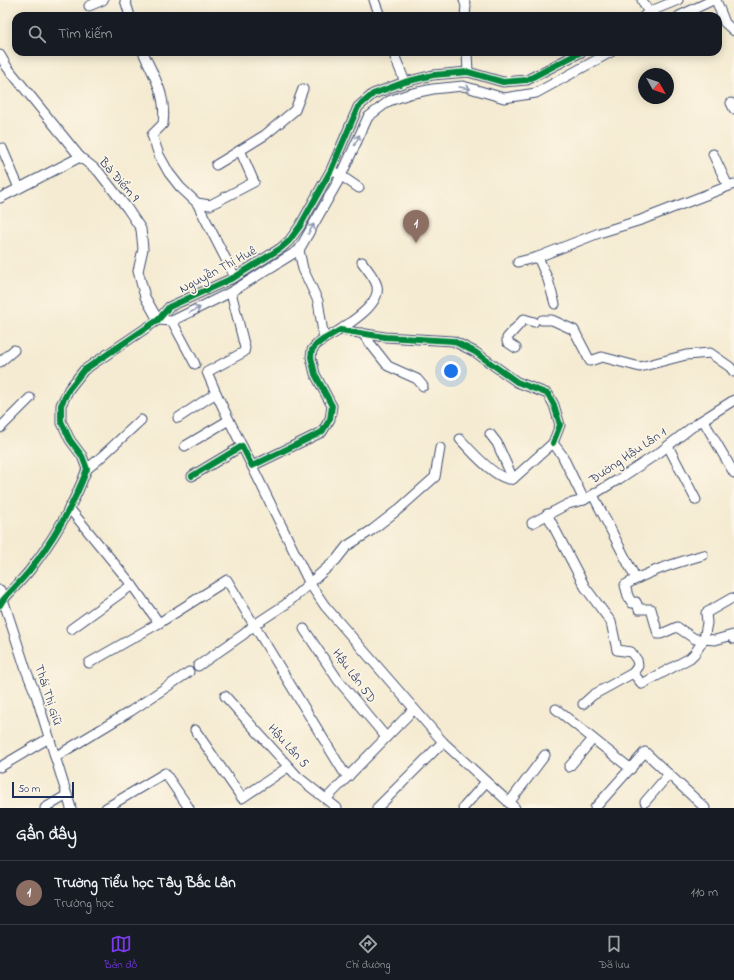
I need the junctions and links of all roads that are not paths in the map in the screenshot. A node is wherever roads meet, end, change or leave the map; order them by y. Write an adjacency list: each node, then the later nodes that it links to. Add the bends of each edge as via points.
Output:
1 (103, 0): 8 (street)
2 (125, 0): 9 (street)
3 (374, 0): 10 (street)
4 (464, 0): 11 (street)
5 (642, 0): 12 (street)
6 (678, 0): 13 (street)
7 (714, 0): 14 (street); 15 (street)
8 (89, 6)
9 (129, 12)
10 (378, 12)
11 (465, 12)
12 (645, 12)
13 (652, 12)
14 (688, 12)
15 (720, 12)
16 (722, 15): 17 (street)
17 (734, 31)
18 (0, 55): 24 (street, Bà Điểm 9)
19 (145, 56): 39 (street, via 160,88 165,111 163,124 152,135 159,155 169,174)
20 (395, 56): 26 (street)
21 (467, 56): 25 (street)
22 (568, 56): 25 (street, Nguyễn Thị Huê, via 527,80 503,82)
23 (604, 56): 34 (street, Nguyễn Thị Huê, one-way to 23, via 368,117 389,101 421,91 463,86 504,98 536,92)
24 (3, 69): 31 (street, Bà Điểm 9)
25 (468, 72): 26 (street, Nguyễn Thị Huê, via 434,75)
26 (405, 82): 33 (street, Nguyễn Thị Huê, via 373,94 358,107)
27 (303, 90): 29 (street, via 295,110 265,135)
28 (2, 148): 36 (street)
29 (240, 150): 32 (street); 39 (street, via 254,182 210,205)
30 (713, 154): 35 (street)
31 (80, 157): 36 (street); 47 (street, Bà Điểm 9, via 98,171 141,229 143,249 138,272 145,297)
32 (216, 165)
33 (331, 170): 34 (street); 44 (street, Nguyễn Thị Huê, via 289,241)
34 (341, 176): 37 (street); 40 (street, Nguyễn Thị Huê, one-way to 34)
35 (731, 185): 41 (street)
36 (19, 188): 38 (street)
37 (359, 188)
38 (0, 198)
39 (197, 203): 44 (street)
40 (299, 250): 45 (street, Nguyễn Thị Huê); 51 (street, via 303,269 318,301)
41 (538, 257): 43 (street); 46 (street)
42 (362, 262): 49 (street, via 377,286 375,300)
43 (518, 262)
44 (235, 277): 47 (street, Nguyễn Thị Huê, via 169,307)
45 (231, 292): 48 (street, Nguyễn Thị Huê, one-way to 45); 58 (street, via 245,348 244,352 207,372)
46 (555, 304)
47 (158, 320): 48 (street); 74 (street, Nguyễn Thị Huê, via 84,370 69,389 61,405 61,421)
48 (172, 321): 55 (street)
49 (340, 330): 50 (street); 51 (street)
50 (362, 334): 57 (street, via 388,366 417,379); 68 (street, via 453,341 475,352 517,382 548,394 560,426)
51 (324, 339): 73 (street, via 312,350 311,357 315,374 332,406 330,419 322,432)
52 (516, 348): 56 (street, via 507,338 524,319 552,320 574,330 590,361 602,357 640,367 686,355 710,353)
53 (14, 350): 54 (street)
54 (0, 362)
55 (195, 364)
56 (734, 372)
57 (423, 386)
58 (216, 393): 61 (street); 63 (street)
59 (30, 398): 65 (street)
60 (734, 400): 64 (street, Đường Hậu Lân 1)
61 (178, 418)
62 (141, 420): 74 (street)
63 (228, 420): 69 (street); 70 (street)
64 (703, 420): 71 (street, Đường Hậu Lân 1); 75 (street)
65 (0, 428)
66 (490, 434): 77 (street)
67 (460, 439): 77 (street, via 501,477)
68 (553, 443): 77 (street); 79 (street)
69 (185, 446)
70 (242, 446): 73 (street); 76 (street)
71 (668, 446): 78 (street, Đường Hậu Lân 1); 80 (street)
72 (440, 448): 86 (street, via 435,477 399,510 347,546)
73 (252, 466): 86 (street)
74 (87, 469): 81 (street)
75 (734, 472)
76 (192, 476)
77 (513, 479)
78 (593, 495): 79 (street, Đường Hậu Lân 1); 85 (street)
79 (584, 500): 82 (street, Đường Hậu Lân 1, via 568,504)
80 (696, 500)
81 (69, 508): 87 (street); 90 (street, via 30,570)
82 (548, 514): 83 (street, Đường Hậu Lân 1); 100 (street, via 585,587 611,622 617,650 631,652 637,660 638,666)
83 (532, 523)
84 (702, 555): 85 (street)
85 (636, 579): 95 (street, via 625,585 628,596 632,603 636,602 639,609 651,609 658,634 677,627 695,638)
86 (310, 584): 92 (street); 103 (street, via 325,606)
87 (132, 585): 91 (street); 94 (street)
88 (0, 590): 90 (street, Thái Thị Giữ)
89 (732, 598): 95 (street, via 706,612)
90 (2, 602): 107 (street, Thái Thị Giữ)
91 (159, 623): 92 (street, via 227,580); 97 (street)
92 (254, 625): 98 (street); 117 (street, via 343,771)
93 (304, 629): 106 (street, Hậu Lân 5D, via 338,680)
94 (71, 630)
95 (704, 639): 96 (street, via 715,640 733,635); 100 (street, via 690,658 642,684)
96 (734, 639)
97 (89, 663)
98 (198, 666)
99 (189, 672): 111 (street)
100 (632, 673): 102 (street, via 593,694)
101 (225, 696): 113 (street, Hậu Lân 5)
102 (583, 704)
103 (414, 709): 106 (street); 109 (street)
104 (556, 709): 108 (street)
105 (195, 730): 113 (street, via 242,798)
106 (386, 737): 117 (street)
107 (49, 738): 111 (street, Thái Thị Giữ); 112 (street)
108 (593, 739): 114 (street); 115 (street)
109 (443, 742): 118 (street); 128 (street)
110 (545, 755): 122 (street)
111 (55, 757): 119 (street, Thái Thị Giữ)
112 (0, 767)
113 (288, 767): 120 (street, Hậu Lân 5)
114 (569, 767)
115 (631, 770): 116 (street, via 645,752); 130 (street)
116 (669, 774): 121 (street); 131 (street)
117 (349, 776): 120 (street)
118 (486, 782): 122 (street); 129 (street)
119 (67, 795): 123 (street); 124 (street, Thái Thị Giữ)
120 (326, 799): 127 (street, Hậu Lân 5)
121 (645, 802)
122 (512, 806)
123 (45, 808)
124 (71, 808)
125 (106, 808): 126 (street, via 165,773)
126 (189, 808)
127 (337, 808)
128 (377, 808)
129 (463, 808)
130 (595, 808)
131 (705, 808)

